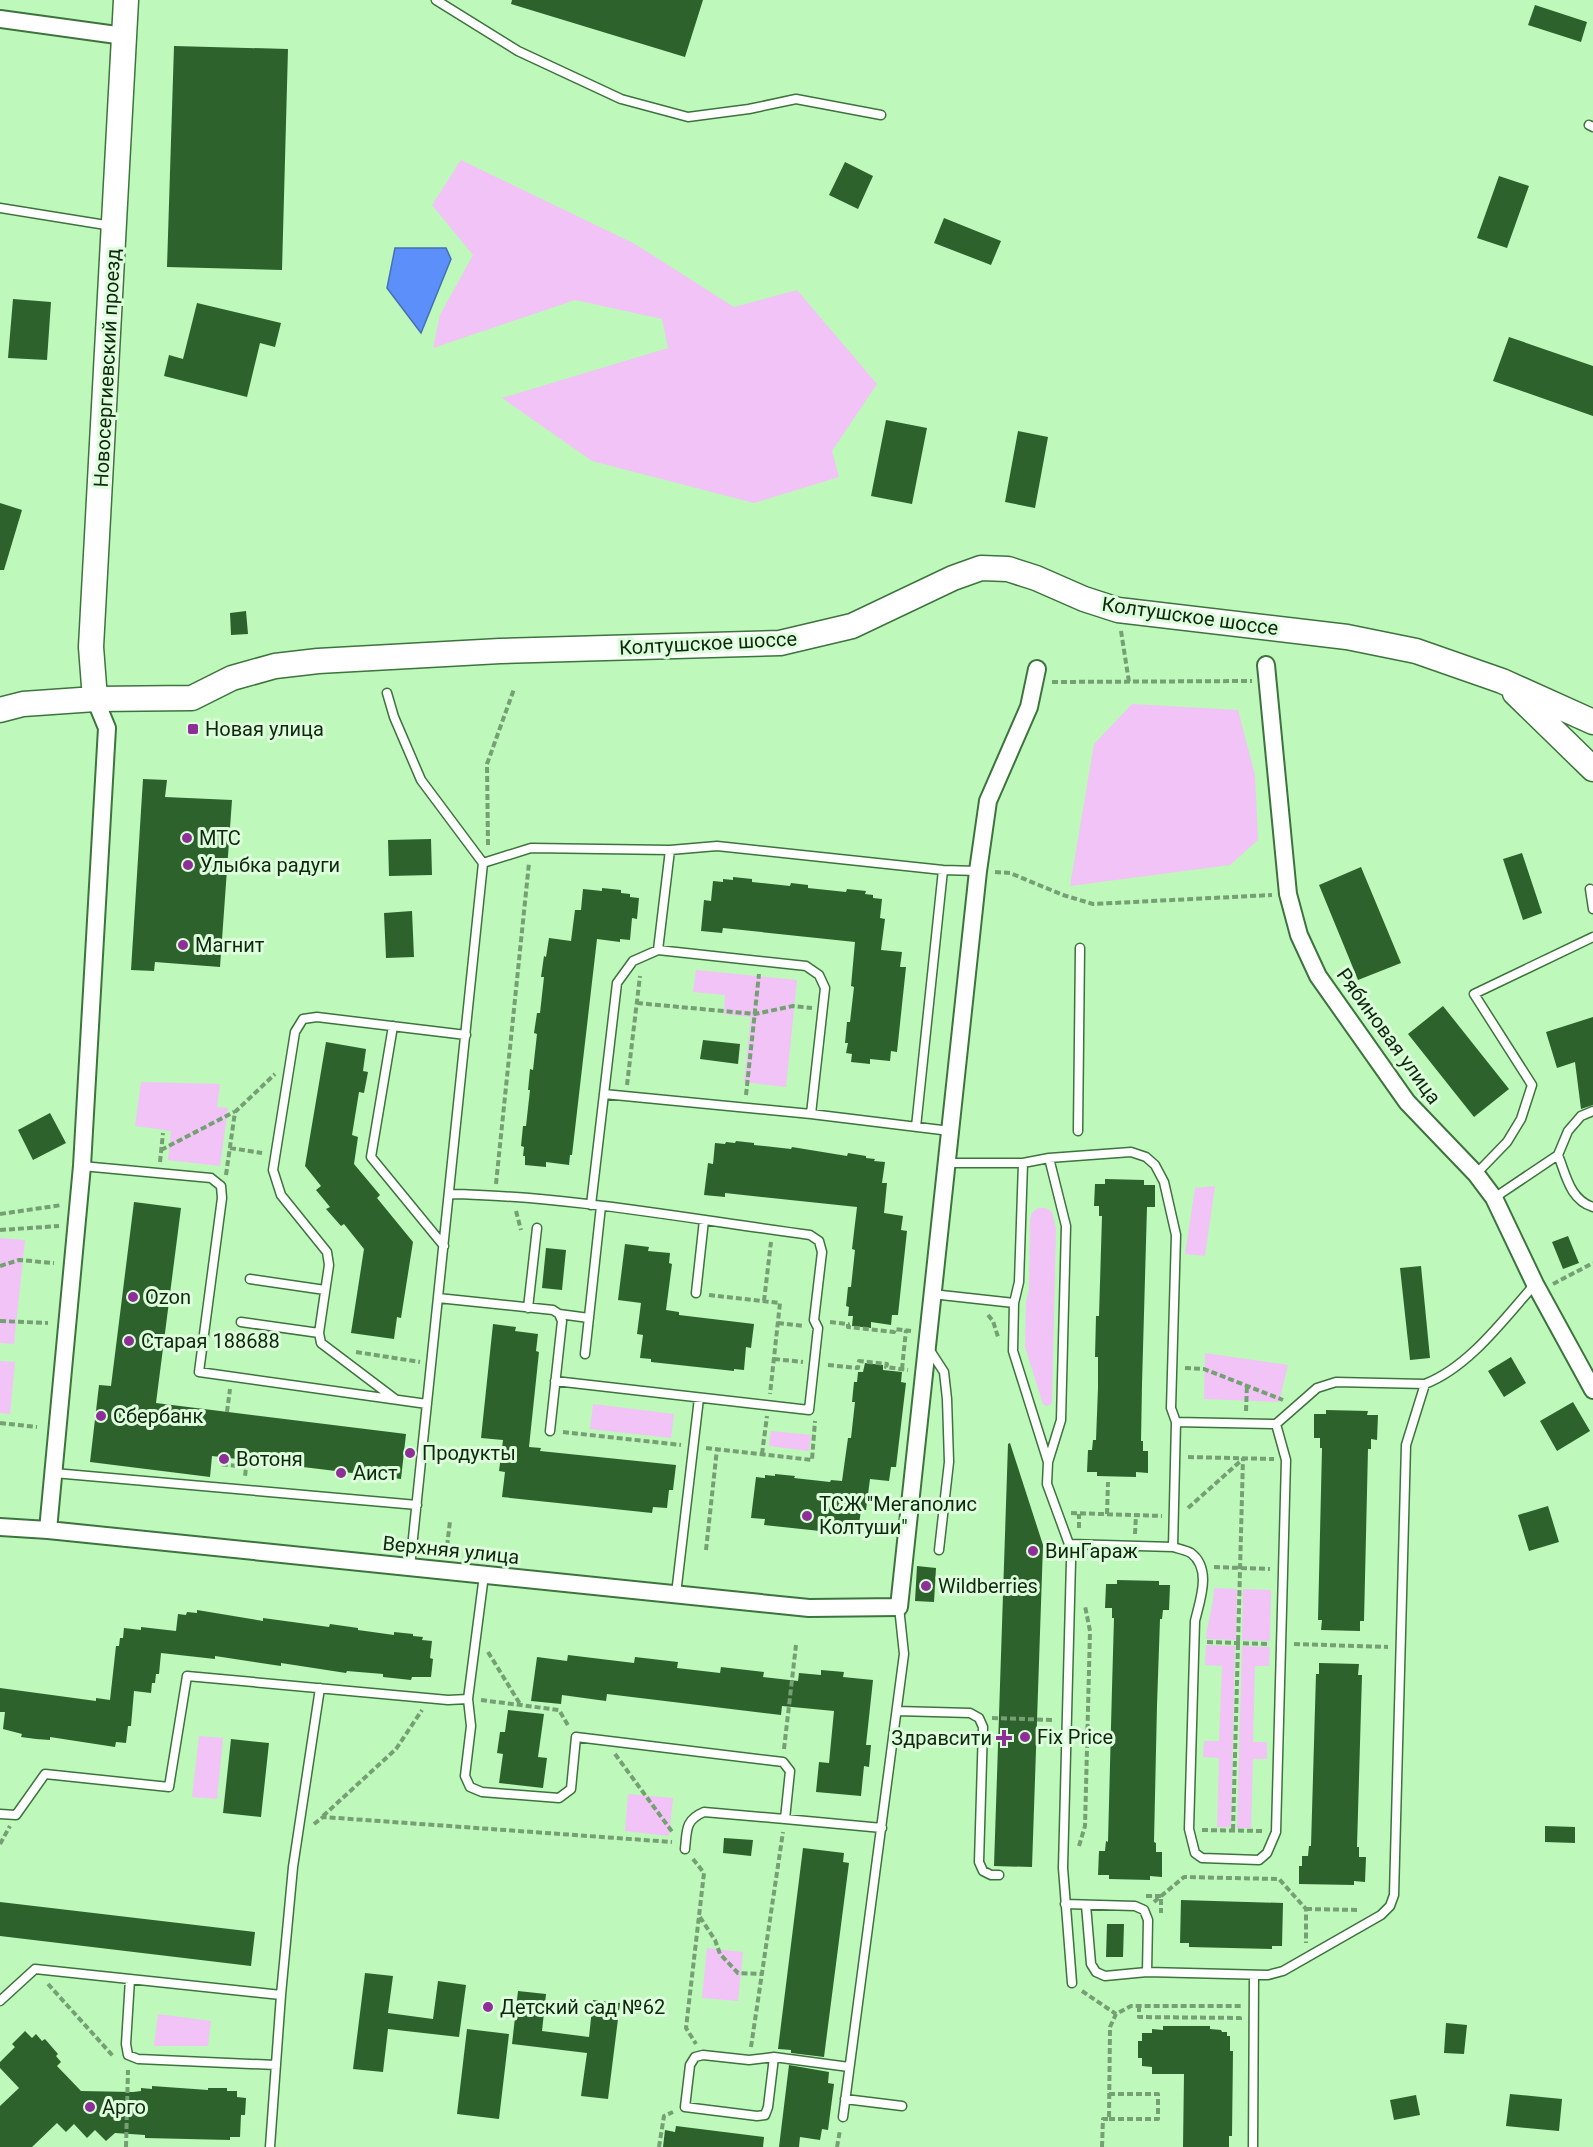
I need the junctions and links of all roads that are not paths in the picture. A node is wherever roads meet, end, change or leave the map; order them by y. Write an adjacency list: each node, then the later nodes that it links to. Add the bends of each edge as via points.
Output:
1 (126, 0): 4 (main road, Новосергиевский проезд)
2 (436, 0): 5 (lane, via 518,51 621,99 688,117 796,99)
3 (0, 20): 4 (street)
4 (124, 36): 7 (main road, Новосергиевский проезд)
5 (881, 115)
6 (0, 208): 7 (lane)
7 (115, 226): 12 (main road, Новосергиевский проезд, via 91,646)
8 (1266, 673): 38 (street, Рябиновая улица, via 1288,894 1299,935 1318,976 1407,1102)
9 (1035, 676): 19 (street, via 1029,707 988,801)
10 (1502, 681): 12 (main road, Колтушское шоссе, via 1416,651 1347,637 1118,610 1008,569 981,568 852,626 780,643 318,661 275,666 232,678 192,698); 14 (main road, Колтушское шоссе); 15 (main road, Колтушское шоссе)
11 (387, 693): 17 (lane, via 421,780)
12 (95, 699): 13 (main road, Колтушское шоссе, via 23,704); 37 (street, via 107,728)
13 (0, 710)
14 (1593, 722)
15 (1593, 769)
16 (670, 850): 17 (lane, via 531,848); 18 (lane, via 717,846); 24 (lane)
17 (483, 863): 26 (lane)
18 (943, 870): 19 (lane); 30 (lane)
19 (978, 872): 31 (street)
20 (1590, 889): 21 (lane)
21 (1593, 909)
22 (1593, 937): 38 (lane, via 1474,994 1532,1085 1521,1119)
23 (1080, 948): 32 (lane)
24 (658, 950): 27 (lane, via 633,961 617,982); 29 (lane, via 806,966 819,975 825,988)
25 (393, 1026): 26 (lane); 45 (lane, via 371,1157); 48 (lane, via 317,1017 303,1019 295,1032 273,1170 281,1195 327,1252)
26 (466, 1035): 39 (lane)
27 (604, 1094): 29 (lane); 41 (lane)
28 (1593, 1111): 33 (lane, via 1581,1116 1568,1131)
29 (811, 1114): 30 (lane)
30 (916, 1127): 31 (lane)
31 (950, 1131): 35 (street)
32 (1078, 1131)
33 (1558, 1155): 40 (lane); 42 (lane, via 1574,1196)
34 (1049, 1158): 36 (lane); 66 (lane, via 1131,1152 1155,1165 1164,1182 1176,1235 1171,1408); 69 (lane, via 1066,1226 1061,1420)
35 (946, 1163): 36 (lane); 50 (street)
36 (1023, 1163): 52 (lane, via 1019,1282)
37 (82, 1166): 64 (lane, via 211,1178 221,1186 199,1372); 70 (street)
38 (1476, 1173): 40 (street, Рябиновая улица)
39 (449, 1194): 41 (lane); 45 (lane)
40 (1494, 1198): 47 (street, Рябиновая улица)
41 (596, 1205): 43 (lane); 55 (lane)
42 (1593, 1207)
43 (704, 1221): 49 (lane); 63 (lane, via 810,1235 819,1241 822,1252 809,1410)
44 (537, 1228): 53 (lane)
45 (444, 1246): 51 (lane)
46 (250, 1279): 48 (lane)
47 (1537, 1288): 61 (lane, via 1459,1364); 62 (street, Рябиновая улица)
48 (325, 1290): 57 (lane)
49 (696, 1293)
50 (932, 1294): 52 (lane); 58 (street)
51 (438, 1298): 53 (lane); 65 (lane)
52 (1014, 1303): 69 (lane, via 1013,1351)
53 (528, 1308): 54 (lane)
54 (560, 1314): 55 (lane); 60 (lane)
55 (589, 1318): 59 (lane)
56 (241, 1322): 57 (lane)
57 (319, 1333): 64 (lane, via 321,1342)
58 (927, 1347): 76 (lane, via 944,1372 947,1399 949,1462); 80 (street)
59 (585, 1354)
60 (555, 1381): 63 (lane); 68 (lane)
61 (1425, 1384): 67 (lane, via 1336,1382 1317,1388); 92 (lane, via 1406,1445 1394,1895 1390,1906 1371,1921 1283,1971)
62 (1593, 1390)
63 (699, 1398): 79 (lane)
64 (395, 1400): 65 (lane)
65 (428, 1404): 71 (lane)
66 (1176, 1422): 67 (lane); 75 (lane)
67 (1276, 1424): 75 (lane, via 1286,1460 1276,1832 1267,1853 1259,1860 1202,1858 1195,1853 1189,1829 1195,1621 1202,1592 1201,1567 1190,1552)
68 (550, 1431)
69 (1048, 1462): 74 (lane, via 1047,1484)
70 (54, 1473): 71 (lane); 73 (street)
71 (417, 1505): 77 (lane)
72 (0, 1527): 73 (street, Верхняя улица)
73 (48, 1530): 77 (street, Верхняя улица)
74 (1069, 1544): 75 (lane); 89 (lane)
75 (1173, 1547)
76 (939, 1550)
77 (410, 1567): 78 (street, Верхняя улица)
78 (484, 1575): 79 (street, Верхняя улица); 82 (lane)
79 (676, 1594): 80 (street, Верхняя улица, via 809,1608)
80 (898, 1607): 83 (lane, via 904,1653)
81 (320, 1688): 82 (lane); 84 (lane, via 187,1676 169,1787 45,1774 16,1815); 95 (lane)
82 (468, 1699): 85 (lane, via 471,1726 465,1776 470,1787 483,1792 559,1798 571,1789 576,1737 783,1762 790,1771)
83 (897, 1711): 86 (lane); 88 (lane, via 970,1713 979,1718 983,1727 979,1862 983,1871)
84 (0, 1814)
85 (785, 1819): 86 (lane); 87 (lane, via 704,1812 694,1816)
86 (882, 1828): 99 (lane)
87 (683, 1846)
88 (999, 1875)
89 (1065, 1904): 90 (lane); 94 (lane)
90 (1086, 1905): 91 (lane, via 1091,1964 1096,1972 1105,1976); 91 (lane, via 1135,1906 1144,1910 1148,1920)
91 (1147, 1972): 92 (lane)
92 (1254, 1975): 104 (lane)
93 (130, 1979): 95 (lane); 96 (lane, via 35,1969); 98 (lane, via 128,2055 138,2059)
94 (1072, 1983)
95 (281, 1995): 98 (lane)
96 (0, 2001)
97 (774, 2058): 97 (lane, via 695,2057 690,2065 685,2107 765,2115); 99 (lane)
98 (276, 2065): 103 (lane)
99 (849, 2067): 100 (lane)
100 (845, 2099): 101 (lane); 102 (lane)
101 (902, 2106)
102 (843, 2117)
103 (270, 2147)
104 (1253, 2147)

